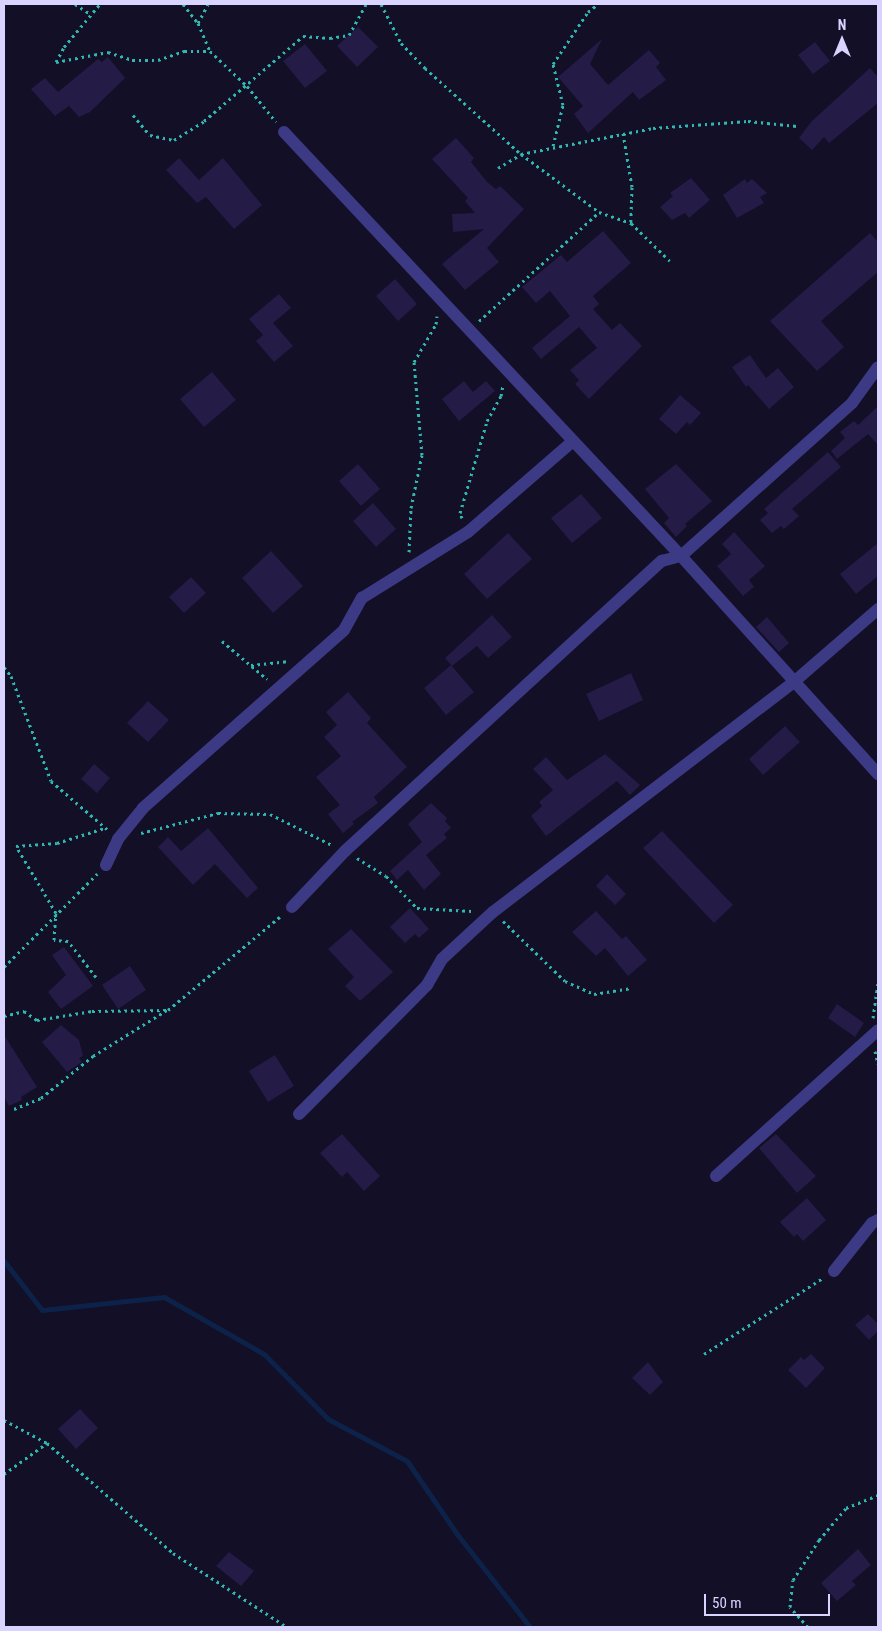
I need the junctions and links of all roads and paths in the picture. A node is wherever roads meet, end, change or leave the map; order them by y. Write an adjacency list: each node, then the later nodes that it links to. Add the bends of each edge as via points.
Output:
1 (75, 4): 8 (path)
2 (100, 4): 8 (path)
3 (183, 4): 9 (path)
4 (208, 4): 9 (path)
5 (366, 4): 11 (path, via 349,35 330,38 303,36)
6 (381, 4): 17 (path, via 401,43)
7 (598, 4): 16 (path, via 588,12 553,64 563,105)
8 (89, 13): 10 (path, via 56,62 108,52 132,60 158,60 184,51)
9 (198, 23): 10 (path)
10 (210, 51): 11 (path)
11 (247, 86): 12 (path, via 204,121 174,140 150,135); 14 (path)
12 (133, 115)
13 (797, 126): 15 (path, via 748,121)
14 (284, 132): 22 (street)
15 (623, 132): 16 (path); 20 (path, via 632,187)
16 (553, 146): 17 (path)
17 (521, 154): 18 (path); 19 (path)
18 (498, 168)
19 (599, 212): 20 (path); 23 (path)
20 (631, 223): 21 (path)
21 (670, 261)
22 (439, 298): 23 (street); 29 (path, via 436,324 414,362 422,455 411,508 412,534)
23 (469, 330): 25 (street)
24 (878, 367): 28 (street, via 852,403)
25 (505, 369): 26 (street); 27 (path, via 501,396 487,421 460,512)
26 (573, 441): 27 (street); 28 (street)
27 (468, 532): 29 (street)
28 (681, 556): 35 (street); 40 (street, via 662,561)
29 (405, 571): 32 (street, via 362,598 344,630)
30 (878, 609): 35 (street)
31 (222, 641): 33 (path)
32 (313, 657): 33 (path); 36 (street)
33 (250, 665): 36 (path)
34 (4, 667): 38 (path, via 11,676 51,781)
35 (795, 680): 37 (street); 43 (street)
36 (278, 689): 39 (street, via 143,808)
37 (878, 774)
38 (106, 828): 39 (path); 44 (path, via 57,843 16,846)
39 (118, 839): 40 (path, via 218,813 270,814); 41 (street)
40 (345, 851): 42 (street); 43 (path, via 386,876 417,908)
41 (106, 865): 44 (path)
42 (292, 907): 48 (path)
43 (494, 912): 47 (path, via 565,981 594,994); 52 (street, via 442,959 427,985)
44 (56, 913): 45 (path); 46 (path, via 54,940 68,940)
45 (4, 967)
46 (96, 977)
47 (632, 988)
48 (168, 1010): 49 (path, via 92,1011 37,1020 24,1011); 51 (path, via 94,1056 40,1098)
49 (4, 1016)
50 (878, 1030): 53 (street)
51 (14, 1109)
52 (299, 1114)
53 (716, 1176)
54 (878, 1220): 55 (street, via 872,1223)
55 (834, 1271): 56 (path)
56 (704, 1354)
57 (4, 1420): 58 (path)
58 (47, 1443): 59 (path); 61 (path, via 173,1553)
59 (4, 1474)
60 (878, 1495): 62 (path, via 846,1508 819,1540 794,1580 790,1607)
61 (287, 1627)
62 (808, 1627)

